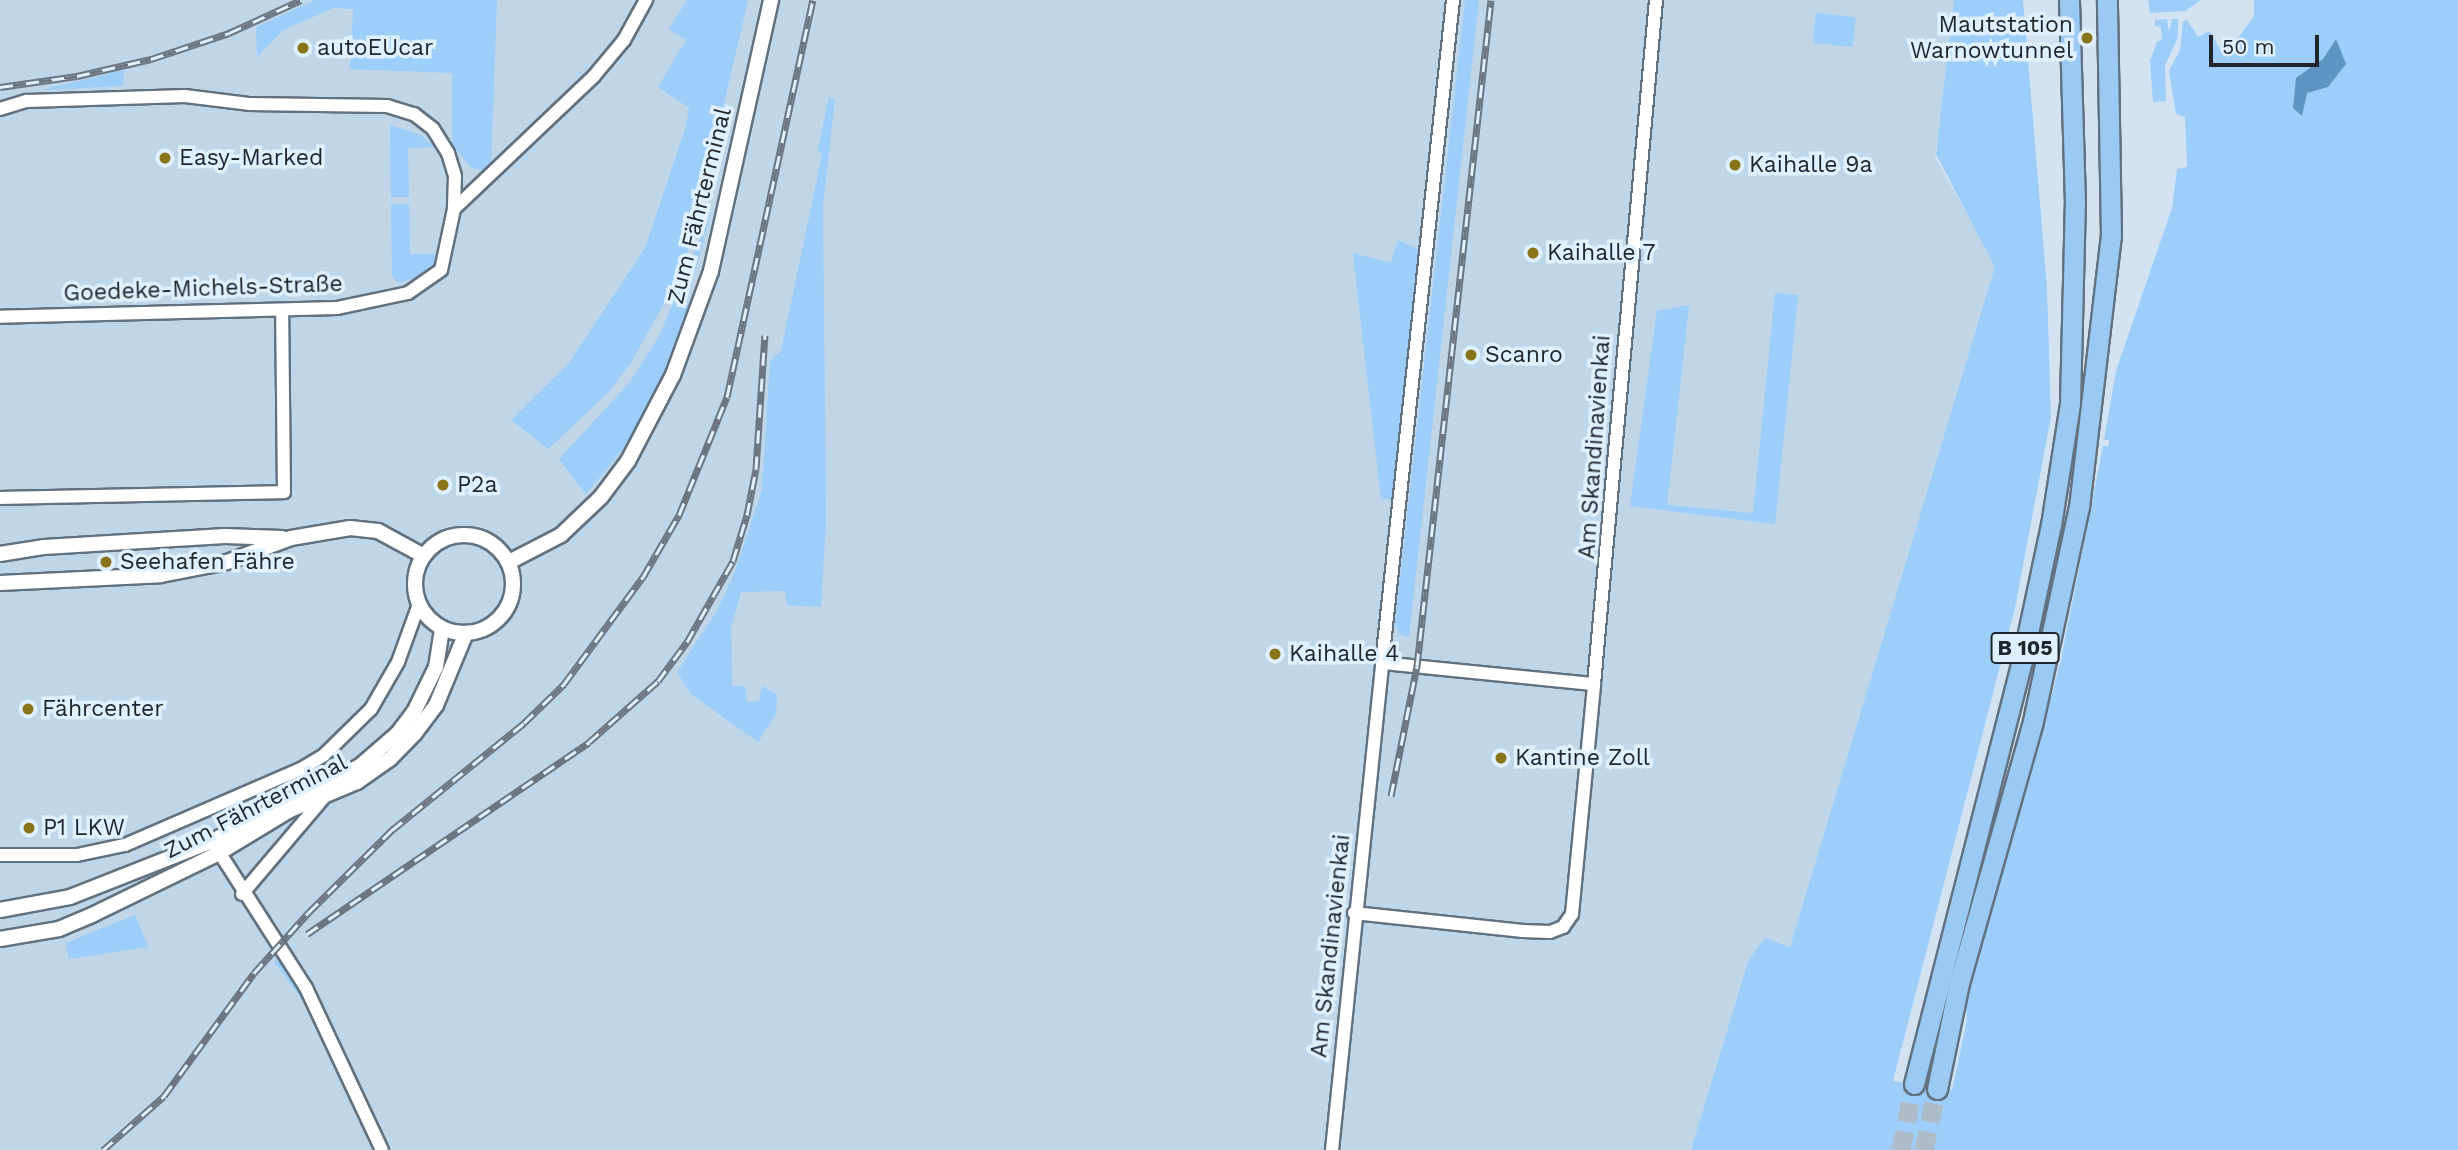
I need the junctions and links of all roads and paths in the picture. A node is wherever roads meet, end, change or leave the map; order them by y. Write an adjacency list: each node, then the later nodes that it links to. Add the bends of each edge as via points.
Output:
1 (646, 0): 8 (street, via 624,40 594,76)
2 (771, 0): 15 (street, Zum Fährterminal, via 711,271 673,375 628,461 601,497 561,535)
3 (1453, 0): 20 (street, Am Skandinavienkai)
4 (1656, 0): 21 (street, Am Skandinavienkai)
5 (2069, 0): 29 (highway, B 105, via 2075,203 2070,403 2051,525 2022,661)
6 (2107, 0): 30 (highway, B 105, via 2111,236 2081,494 2033,721 1959,983)
7 (0, 108): 8 (street, Goedeke-Michels-Straße, via 27,101 185,96 249,104 387,106 414,114 433,129 455,176)
8 (454, 209): 9 (street, Goedeke-Michels-Straße, via 441,270 423,286 337,308)
9 (282, 310): 10 (street, Goedeke-Michels-Straße); 11 (street, via 284,492)
10 (0, 317)
11 (0, 498)
12 (290, 538): 13 (street, via 225,537 44,547); 14 (street, via 339,529 370,530); 16 (street, via 227,562 161,575)
13 (0, 554)
14 (424, 556): 15 (street, via 440,540 462,534 494,544); 17 (street, Zum Fährterminal, via 415,579)
15 (509, 562): 19 (street, via 514,583 509,604 487,628)
16 (0, 583)
17 (419, 604): 18 (street); 24 (street, Zum Fährterminal, via 398,662 371,709 341,741 301,769 113,848 77,855)
18 (442, 628): 19 (street); 23 (street, Zum Fährterminal, via 427,690 398,733 360,766)
19 (466, 633): 22 (street, Zum Fährterminal, via 436,705 415,733 390,759 357,782)
20 (1381, 663): 21 (street); 27 (street, Am Skandinavienkai)
21 (1594, 684): 27 (street, Am Skandinavienkai, via 1572,914 1563,927 1550,932 1523,931)
22 (326, 795): 23 (street, Zum Fährterminal); 25 (street)
23 (216, 847): 25 (street); 26 (street, Zum Fährterminal, via 70,897); 28 (street, Zum Fährterminal, via 59,929)
24 (0, 855)
25 (242, 894): 31 (street, via 329,1030)
26 (0, 910)
27 (1354, 913): 32 (street, Am Skandinavienkai)
28 (0, 940)
29 (1914, 1084)
30 (1937, 1089)
31 (382, 1150)
32 (1332, 1150)

